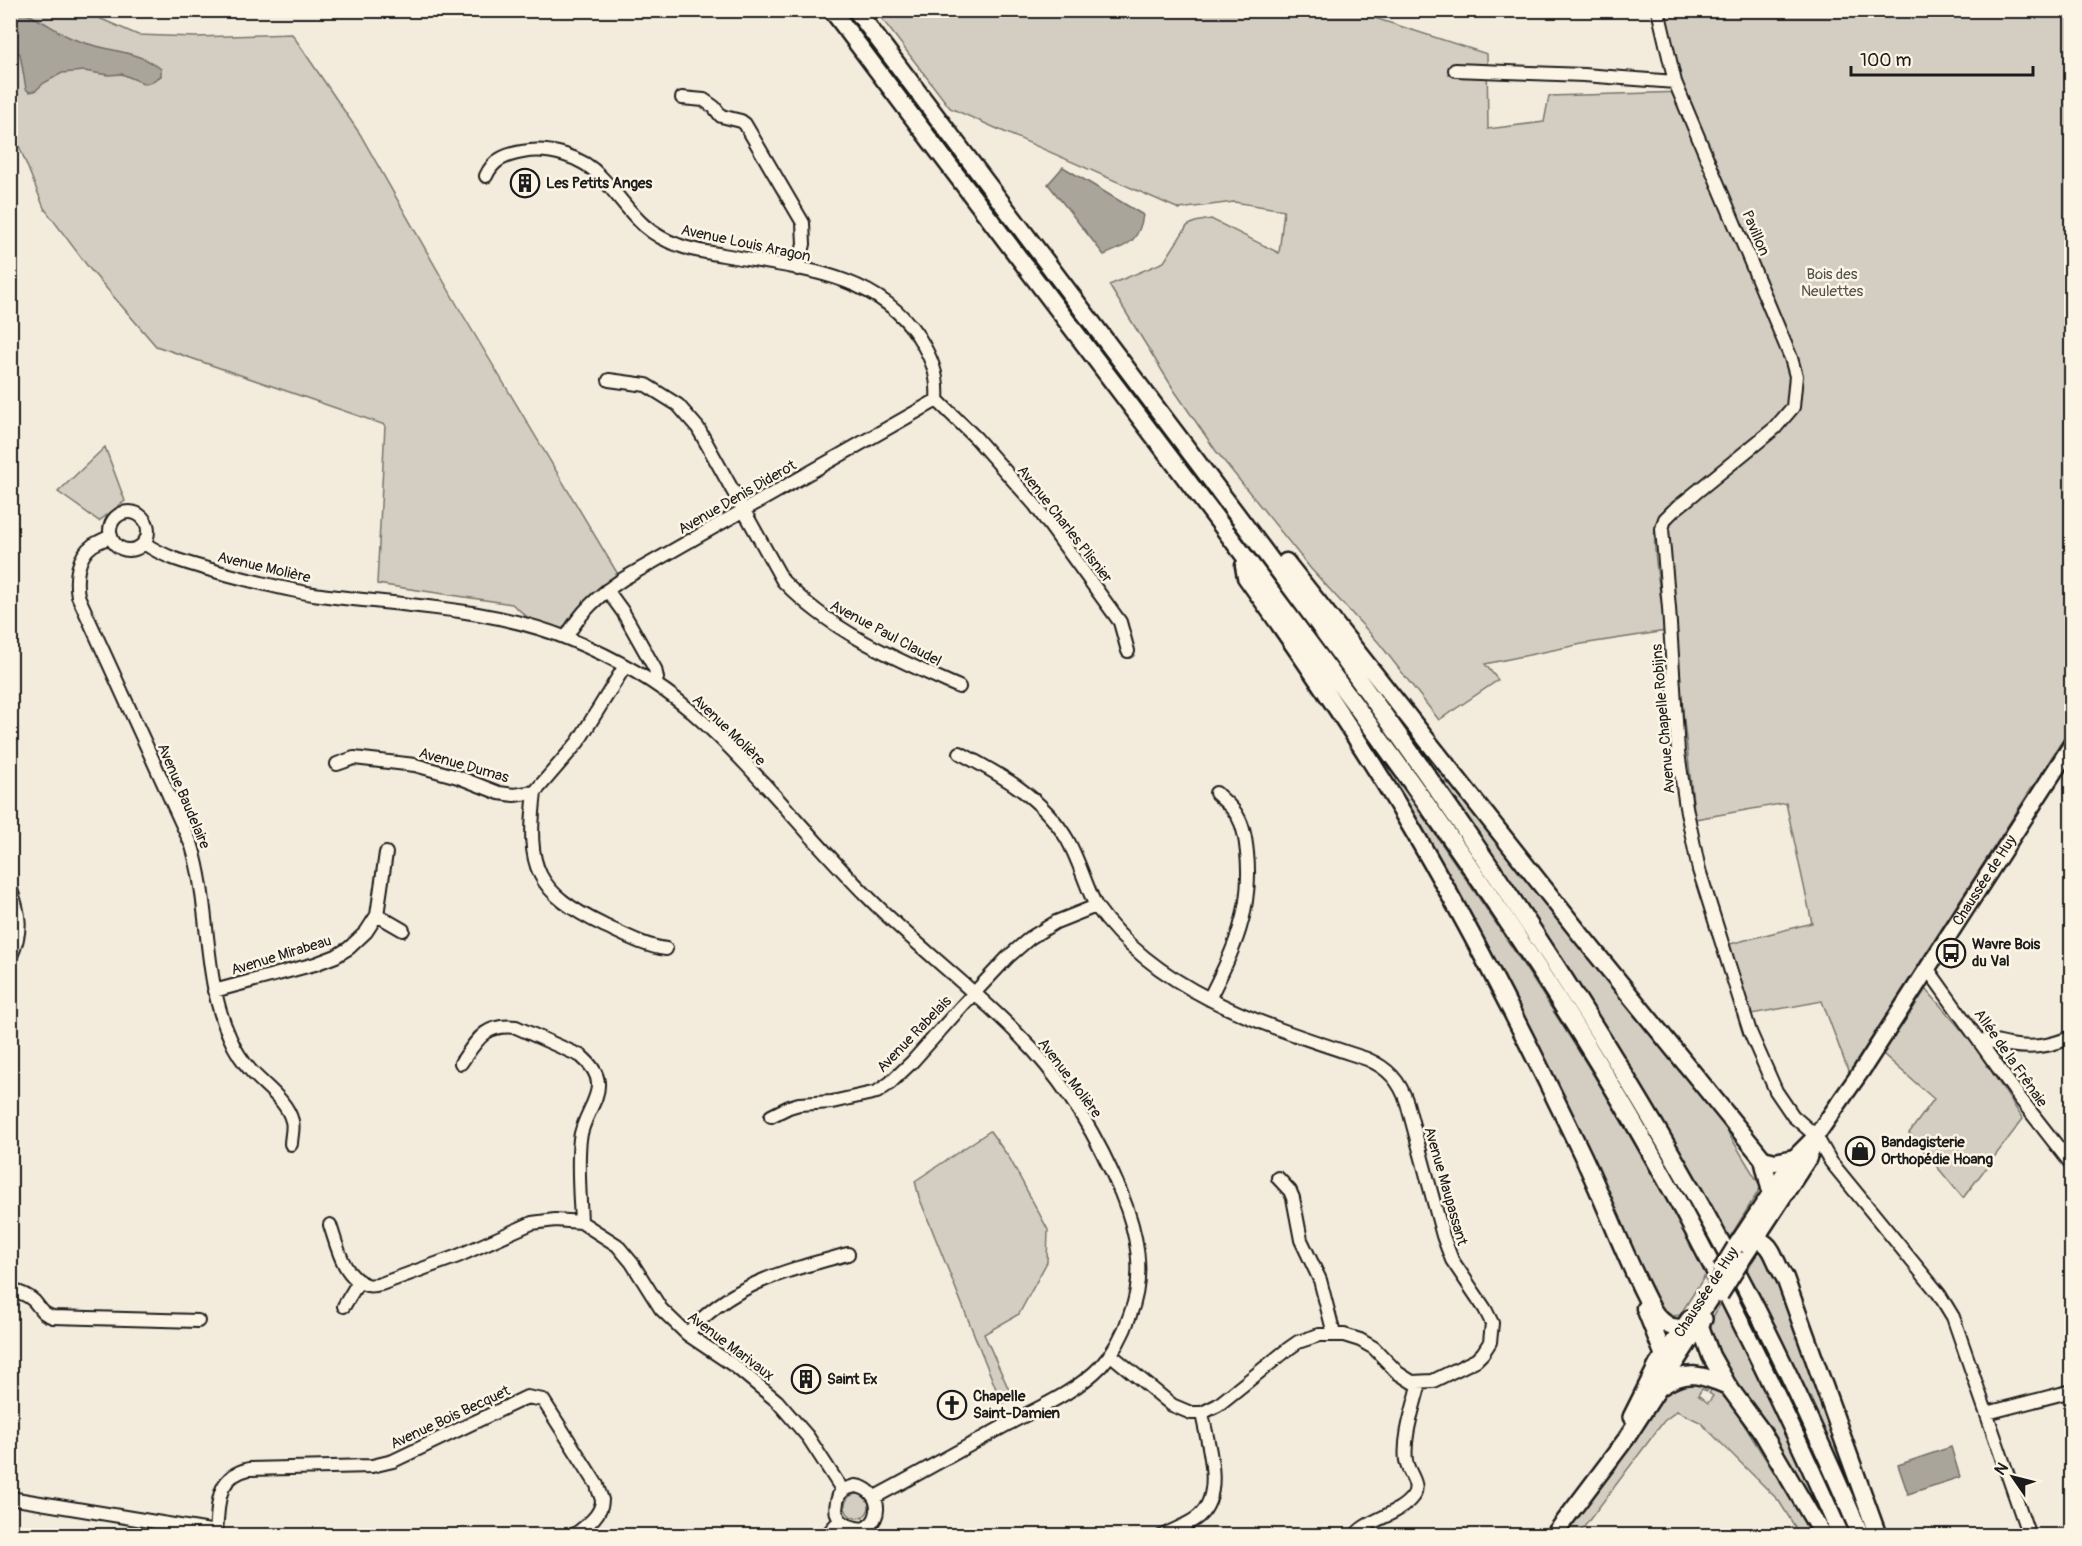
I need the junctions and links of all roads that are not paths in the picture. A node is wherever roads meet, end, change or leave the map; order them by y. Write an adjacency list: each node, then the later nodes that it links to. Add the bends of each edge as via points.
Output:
1 (832, 10): 16 (highway)
2 (856, 10): 15 (highway)
3 (1658, 10): 5 (street, Pavillon)
4 (1455, 70): 5 (street)
5 (1675, 82): 11 (street, Pavillon, via 1791,358 1796,376)
6 (682, 98): 8 (street, via 704,100 721,116 746,124 803,223 804,244)
7 (486, 176): 8 (street, Avenue Louis Aragon, via 492,165 507,155 534,150 561,154 590,167 636,219 669,241 698,251)
8 (798, 269): 10 (street, Avenue Louis Aragon, via 855,284 901,315 921,340 934,367)
9 (609, 380): 12 (street, Avenue Paul Claudel, via 646,385 678,405 698,428)
10 (937, 400): 12 (street, Avenue Denis Diderot); 19 (street, Avenue Charles Plisnier, via 1035,505 1120,622)
11 (1795, 400): 43 (street, Avenue Chapelle Robijns, via 1780,424 1672,511 1662,529 1678,752 1699,870 1750,1032 1769,1077 1793,1116)
12 (743, 511): 17 (street, Avenue Denis Diderot); 22 (street, Avenue Paul Claudel, via 783,581 802,600 843,630)
13 (111, 536): 14 (street, via 115,544 128,550); 14 (street, via 116,518 132,513 144,519 148,528); 36 (street, Avenue Baudelaire, via 93,545 85,555 77,574 78,596 192,846 200,878)
14 (144, 543): 18 (street, Avenue Molière, via 172,559 267,586 491,616)
15 (1264, 550): 46 (highway, via 1284,560); 84 (highway, via 1488,861 1576,994 1728,1255)
16 (1242, 553): 54 (highway, via 1246,577 1368,758 1464,920 1530,1046); 83 (highway, via 1320,655 1474,872 1562,1006 1638,1131 1710,1263)
17 (607, 590): 18 (street, Avenue Denis Diderot, via 574,622); 21 (street, via 655,669)
18 (566, 638): 20 (street, Avenue Molière)
19 (1128, 651)
20 (625, 666): 21 (street, Avenue Molière); 26 (street, via 578,742)
21 (655, 684): 37 (street, Avenue Molière, via 693,712 868,897)
22 (959, 687)
23 (2072, 744): 35 (main road, Chaussée de Huy)
24 (960, 753): 30 (street, Avenue Maupassant, via 1009,780 1047,812 1066,838)
25 (337, 764): 26 (street, Avenue Dumas, via 354,758 415,765 500,793)
26 (535, 792): 33 (street, via 531,846 549,889 578,913 649,947)
27 (1216, 793): 38 (street, via 1239,818 1246,849 1248,891 1238,939)
28 (387, 853): 31 (street, Avenue Mirabeau)
29 (10, 887): 34 (street, via 20,926)
30 (1096, 906): 37 (street, via 1029,938); 38 (street, Avenue Maupassant, via 1125,941)
31 (377, 915): 32 (street); 36 (street, Avenue Mirabeau, via 357,941 336,956)
32 (403, 930)
33 (666, 949)
34 (10, 958)
35 (1928, 968): 40 (street, Allée de la Frênaie); 43 (main road, Chaussée de Huy)
36 (214, 991): 44 (street, Avenue Baudelaire, via 235,1048 289,1115)
37 (974, 994): 42 (street, Avenue Rabelais, via 912,1062 877,1092 832,1102 799,1104); 62 (street, Avenue Molière, via 1033,1051 1071,1099 1104,1153 1129,1213 1138,1254 1137,1286 1128,1321)
38 (1209, 999): 64 (street, Avenue Maupassant, via 1245,1016 1367,1059 1386,1069 1399,1083 1452,1260 1492,1323 1490,1342 1476,1360 1433,1381)
39 (2072, 1037): 40 (street, via 2040,1047)
40 (1980, 1040): 47 (street, Allée de la Frênaie)
41 (461, 1063): 50 (street, via 486,1031 506,1025 581,1056 590,1064 598,1081 598,1093 580,1139)
42 (771, 1116)
43 (1816, 1136): 45 (main road, Chaussée de Huy); 52 (main road, Chaussée de Huy, via 1808,1159); 69 (street, Avenue Chapelle Robijns, via 1831,1162 1939,1294 1953,1317)
44 (291, 1144)
45 (1794, 1158): 46 (highway, via 1775,1162); 49 (main road, Chaussée de Huy)
46 (1763, 1159): 49 (highway)
47 (2072, 1165)
48 (1278, 1178): 61 (street, via 1293,1198 1301,1240 1320,1280)
49 (1771, 1191): 52 (highway, via 1773,1201)
50 (581, 1222): 55 (street, Avenue Marivaux, via 532,1223 458,1257 381,1284 368,1286); 60 (street, Avenue Marivaux, via 617,1245 662,1309)
51 (330, 1225): 55 (street, via 343,1262)
52 (1747, 1242): 59 (highway, bridge); 85 (highway, via 1783,1263 1785,1278)
53 (848, 1254): 60 (street, via 777,1273 749,1285 700,1319)
54 (1635, 1275): 59 (highway, via 1660,1319 1672,1327); 63 (highway)
55 (359, 1281): 57 (street)
56 (10, 1290): 58 (street, via 22,1293 39,1310 53,1317)
57 (344, 1306)
58 (198, 1321)
59 (1692, 1326): 63 (main road, Chaussée de Huy); 65 (highway); 66 (main road, Chaussée de Huy)
60 (687, 1334): 71 (street, Avenue Marivaux, via 777,1401 808,1437)
61 (1334, 1334): 64 (street, via 1374,1348 1404,1378); 68 (street, via 1298,1342 1218,1405)
62 (1110, 1354): 68 (street, via 1174,1407 1187,1413); 72 (street, Avenue Molière, via 1071,1390)
63 (1664, 1356): 70 (main road, Chaussée de Huy)
64 (1419, 1382): 80 (street, via 1406,1445 1406,1461 1416,1491 1393,1514 1360,1529)
65 (1728, 1386): 66 (highway, via 1694,1374 1675,1377); 82 (highway, via 1762,1432)
66 (1660, 1387): 70 (main road, Chaussée de Huy)
67 (2072, 1391): 69 (street)
68 (1202, 1413): 79 (street, via 1213,1476 1211,1498 1194,1520)
69 (1987, 1413): 86 (street, Avenue Chapelle Robijns)
70 (1611, 1457): 81 (main road, Chaussée de Huy)
71 (843, 1491): 72 (street, via 859,1486); 74 (street, via 836,1506)
72 (875, 1497): 75 (street, via 877,1514)
73 (10, 1498): 76 (street)
74 (839, 1521): 75 (street); 78 (street)
75 (868, 1532)
76 (216, 1534): 77 (street, Avenue Bois Becquet, via 221,1491 236,1472 372,1466 393,1461 527,1397 543,1400 597,1485 602,1500 600,1509)
77 (573, 1536)
78 (826, 1536)
79 (1162, 1536)
80 (1355, 1536)
81 (1553, 1536)
82 (1823, 1536)
83 (1841, 1536)
84 (1862, 1536)
85 (1878, 1536)
86 (2029, 1536)

